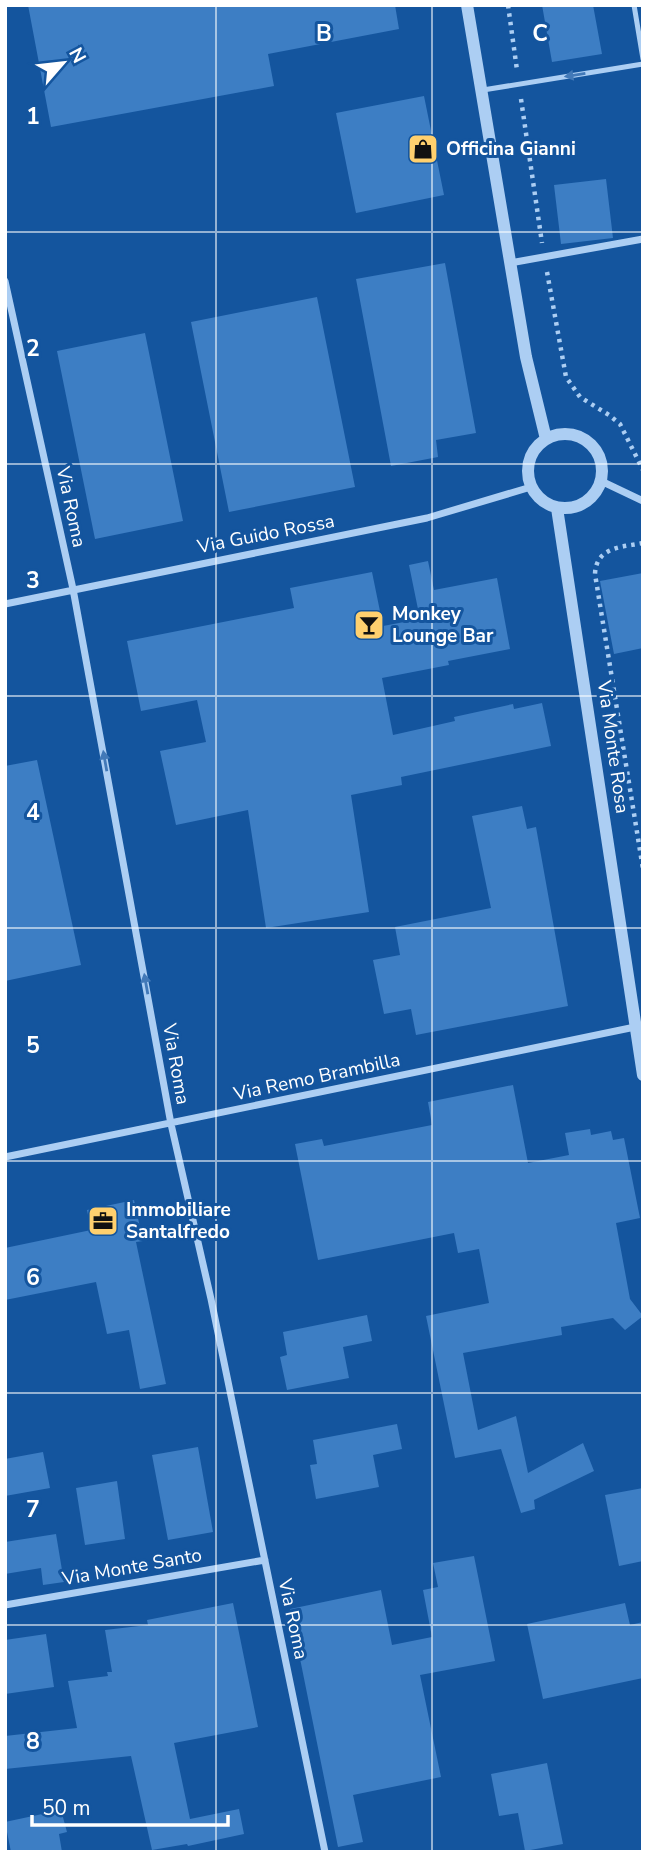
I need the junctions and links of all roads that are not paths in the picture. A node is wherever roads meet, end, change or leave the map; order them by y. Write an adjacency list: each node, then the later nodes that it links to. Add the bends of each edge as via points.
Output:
1 (467, 5): 5 (street)
2 (634, 5): 3 (lane)
3 (643, 59)
4 (643, 64): 5 (lane, one-way to 5)
5 (480, 90): 7 (street)
6 (643, 239): 7 (street)
7 (510, 263): 9 (street)
8 (5, 281): 14 (street, Via Roma)
9 (546, 439): 10 (street, via 576,436 589,443 598,454); 11 (street, via 529,461)
10 (601, 481): 12 (street); 13 (street, via 583,504)
11 (531, 487): 13 (street, via 542,501); 14 (street, Via Guido Rossa, via 428,518)
12 (643, 501)
13 (557, 508): 16 (street, Via Monte Rosa)
14 (73, 589): 15 (street, Via Guido Rossa); 18 (street, Via Roma, one-way to 14)
15 (5, 604)
16 (635, 1027): 17 (street, Via Monte Rosa); 18 (street, Via Remo Brambilla)
17 (643, 1075)
18 (171, 1124): 19 (street, Via Remo Brambilla); 20 (street, Via Roma)
19 (5, 1157)
20 (265, 1560): 21 (street, Via Monte Santo); 22 (street, Via Roma)
21 (5, 1605)
22 (325, 1852)

